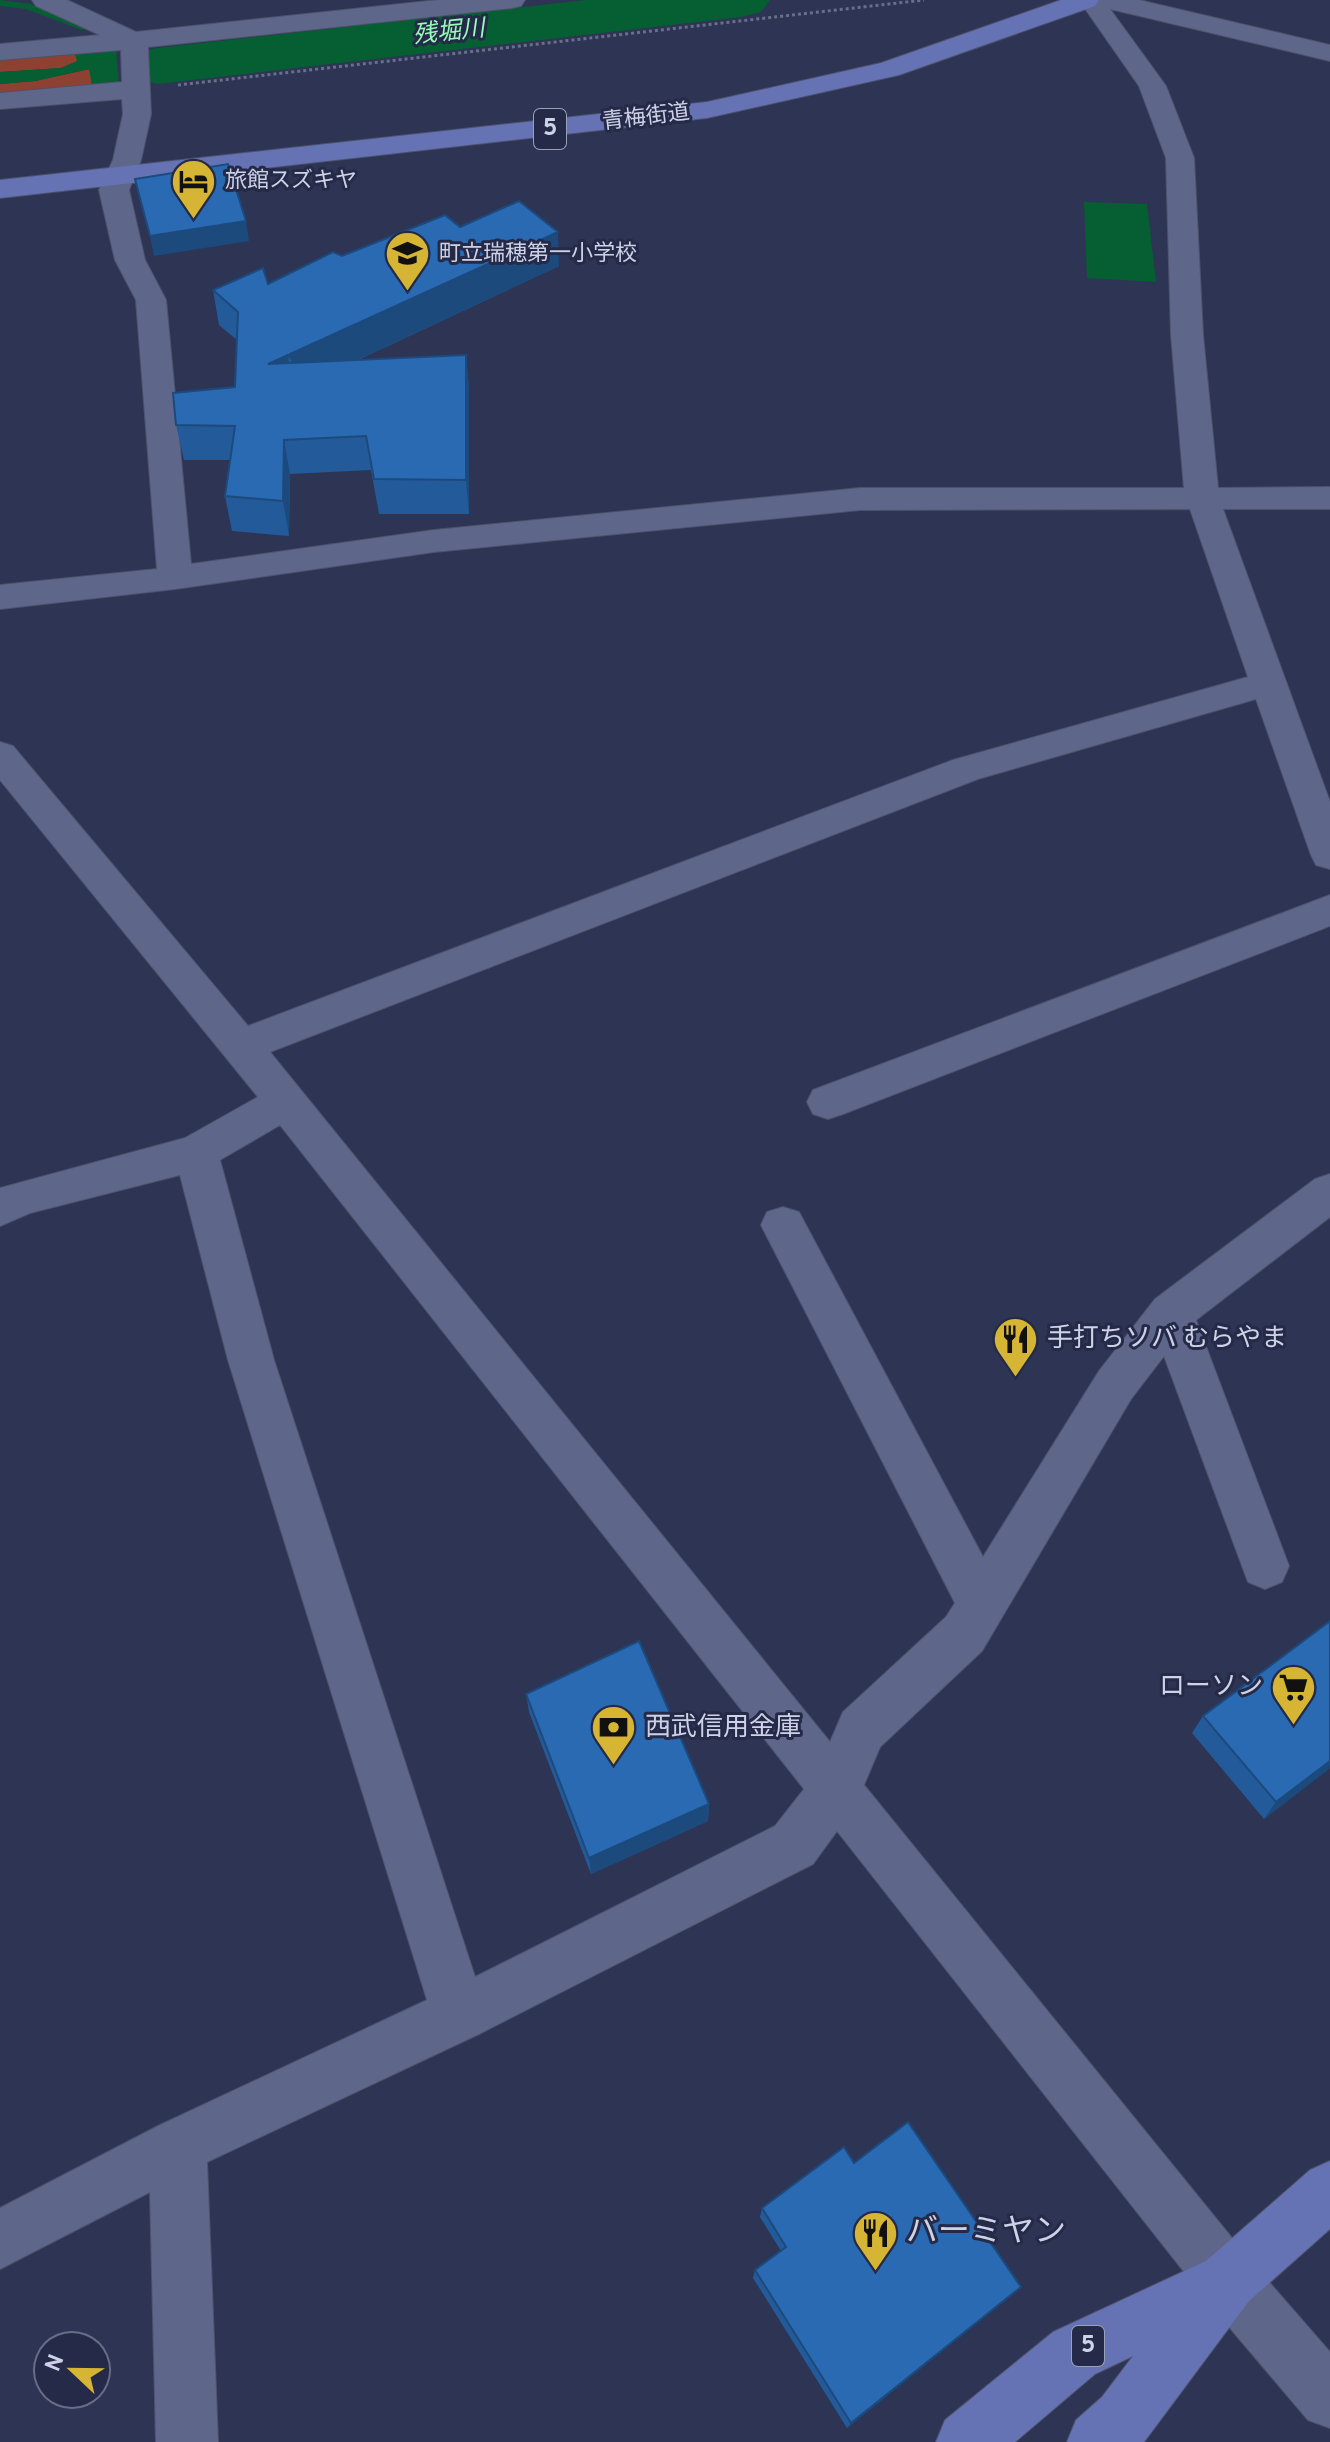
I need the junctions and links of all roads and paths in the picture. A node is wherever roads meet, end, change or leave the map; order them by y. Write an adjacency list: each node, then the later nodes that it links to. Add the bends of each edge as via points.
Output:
1 (45, 0): 9 (street)
2 (277, 0): 8 (street)
3 (512, 0): 7 (street)
4 (924, 0): 12 (path)
5 (1089, 0): 14 (main road, 青梅街道 / 5, via 889,69 741,104); 16 (street, via 1158,96 1180,158 1187,335)
6 (1105, 0): 11 (street)
7 (392, 6): 8 (street)
8 (167, 37): 9 (street)
9 (134, 43): 10 (street); 12 (street)
10 (0, 52)
11 (1330, 53)
12 (135, 87): 13 (street); 14 (street, via 137,114)
13 (0, 101)
14 (121, 176): 15 (main road, 青梅街道 / 5); 18 (street, via 114,190 120,227 151,300)
15 (0, 189)
16 (1202, 496): 17 (street); 18 (street, via 860,499 434,541); 20 (street)
17 (1330, 498)
18 (175, 578): 19 (street)
19 (0, 597)
20 (1267, 684): 22 (street); 24 (street, via 966,769)
21 (0, 755): 24 (street)
22 (1330, 853)
23 (1330, 910): 26 (street)
24 (238, 1047): 25 (street)
25 (286, 1101): 27 (street); 34 (street)
26 (828, 1102)
27 (196, 1153): 29 (street, via 20,1198); 35 (street, via 251,1360)
28 (1330, 1192): 31 (street)
29 (0, 1208)
30 (783, 1225): 33 (street)
31 (1171, 1313): 32 (street); 33 (street, via 1115,1385)
32 (1265, 1566)
33 (983, 1606): 34 (street, via 964,1634 861,1730)
34 (837, 1788): 35 (street, via 794,1845); 39 (street)
35 (459, 2014): 36 (street)
36 (178, 2146): 38 (street); 41 (street)
37 (1330, 2190): 39 (main road, 5)
38 (0, 2240)
39 (1228, 2280): 40 (street); 42 (main road, 5, via 1074,2353); 43 (main road, 5, via 1124,2419)
40 (1330, 2398)
41 (187, 2442)
42 (967, 2442)
43 (1098, 2442)

